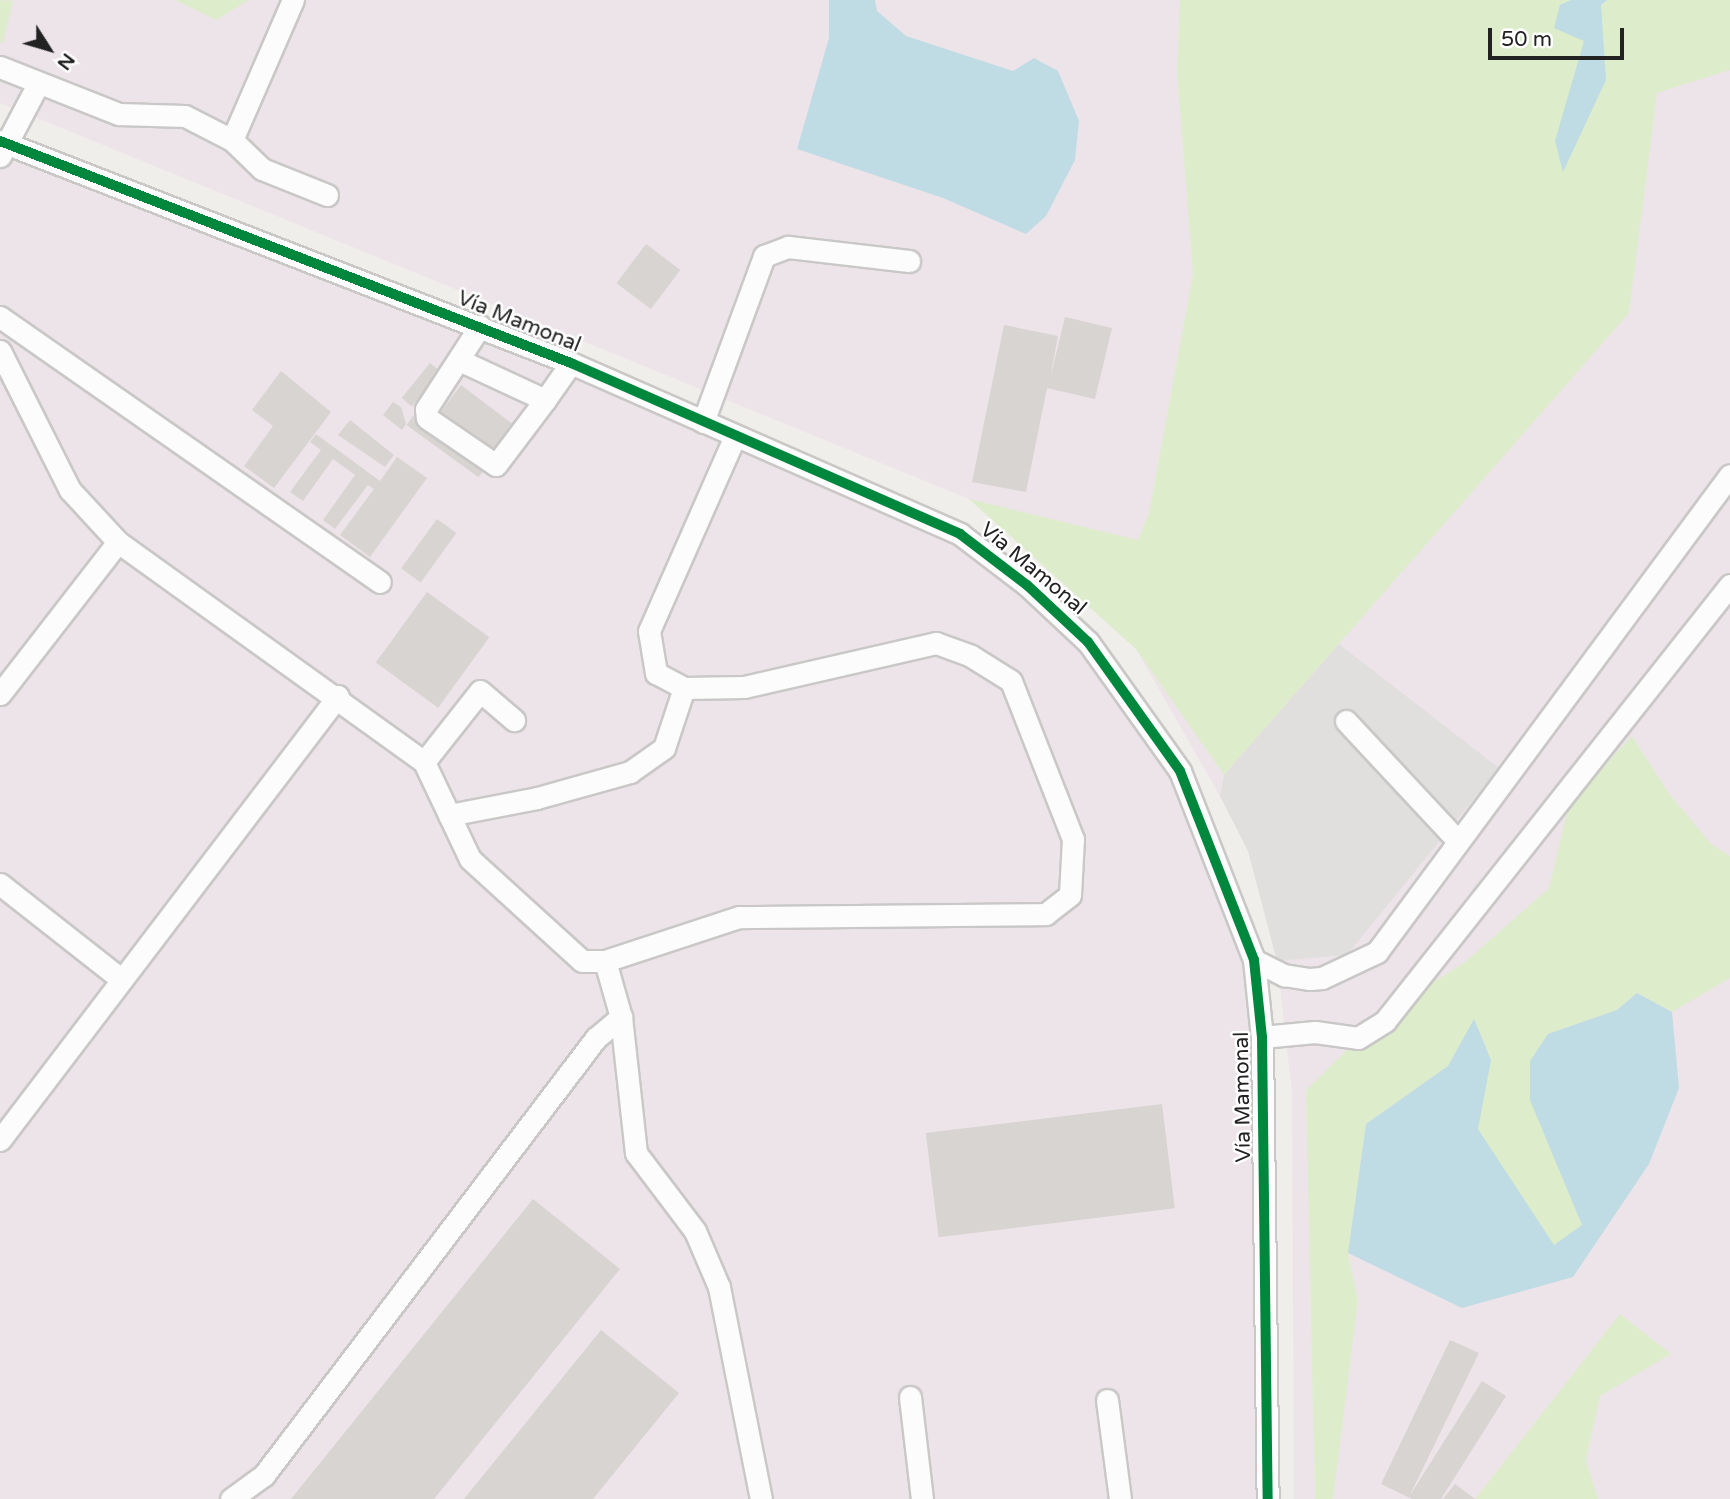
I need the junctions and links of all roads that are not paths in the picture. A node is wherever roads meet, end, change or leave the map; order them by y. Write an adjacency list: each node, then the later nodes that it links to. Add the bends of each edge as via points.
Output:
1 (293, 0): 4 (street)
2 (0, 67): 3 (street)
3 (38, 84): 4 (street, via 118,114 185,117); 5 (street)
4 (232, 140): 6 (street, via 262,169)
5 (3, 147): 9 (street, Vía Mamonal)
6 (327, 195)
7 (909, 261): 14 (street, via 788,247 764,256)
8 (0, 317): 18 (street)
9 (480, 326): 11 (street); 12 (street, Vía Mamonal)
10 (0, 351): 17 (street, via 70,491)
11 (459, 360): 13 (street); 13 (street, via 426,415 491,464 505,458)
12 (571, 363): 13 (street); 14 (street, Vía Mamonal)
13 (545, 400)
14 (703, 422): 15 (street, Vía Mamonal)
15 (735, 436): 20 (street, via 649,631 656,673); 29 (street, Vía Mamonal, via 960,534 1027,585 1088,642 1180,771)
16 (1730, 475): 27 (street)
17 (118, 542): 21 (street); 22 (street)
18 (380, 582)
19 (1730, 585): 33 (street, via 1385,1021 1358,1038 1315,1032)
20 (684, 688): 26 (street, via 664,748 630,772 537,799); 30 (street, via 744,687 936,643 971,656 1011,681 1073,839 1070,895 1046,914 739,917)
21 (0, 694)
22 (338, 696): 25 (street); 31 (street)
23 (514, 720): 25 (street, via 480,691)
24 (1346, 721): 27 (street)
25 (424, 762): 26 (street)
26 (449, 816): 30 (street, via 470,859 582,961)
27 (1457, 840): 29 (street, via 1377,952 1322,978 1310,979 1284,975)
28 (0, 884): 31 (street)
29 (1254, 960): 33 (street, Vía Mamonal)
30 (605, 961): 32 (street)
31 (122, 980): 34 (street)
32 (621, 1017): 37 (street, via 596,1038 264,1475); 38 (street, via 636,1153 695,1231 719,1287)
33 (1262, 1037): 41 (street, Vía Mamonal)
34 (0, 1140)
35 (910, 1397): 39 (street)
36 (1107, 1400): 40 (street)
37 (231, 1499)
38 (761, 1499)
39 (922, 1499)
40 (1120, 1499)
41 (1268, 1499)

